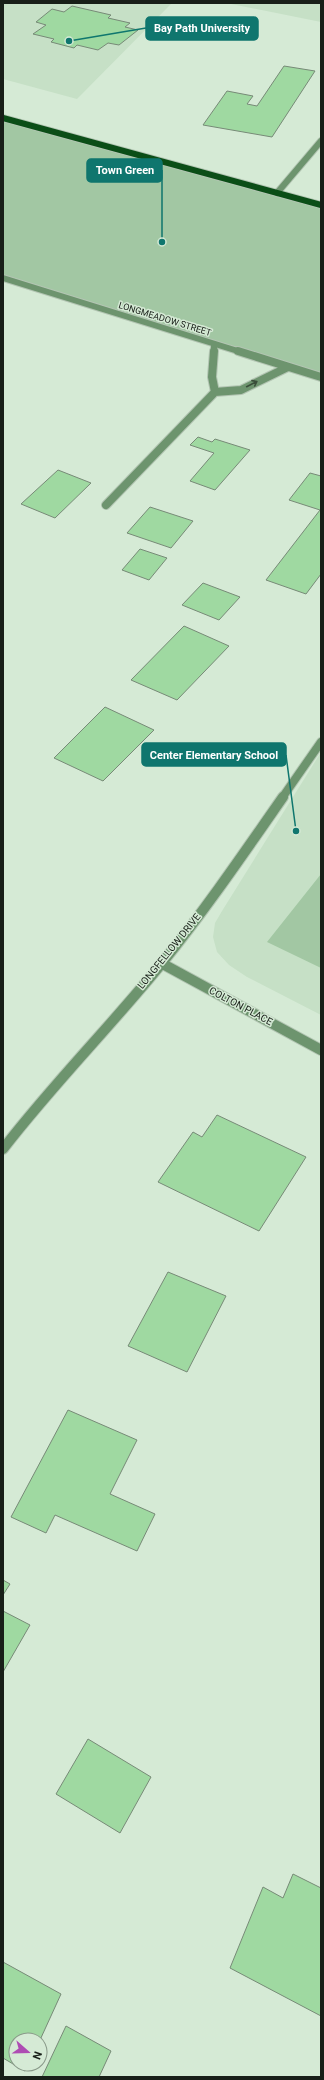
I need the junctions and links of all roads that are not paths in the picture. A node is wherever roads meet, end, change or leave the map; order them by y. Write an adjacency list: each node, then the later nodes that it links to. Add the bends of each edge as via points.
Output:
1 (3, 118): 3 (main road)
2 (321, 141): 3 (street)
3 (277, 194): 4 (main road)
4 (321, 205)
5 (3, 278): 6 (street, LONGMEADOW STREET)
6 (214, 344): 7 (street, LONGMEADOW STREET); 9 (street)
7 (288, 367): 8 (street, LONGMEADOW STREET); 9 (street, one-way to 7, via 241,390)
8 (321, 377)
9 (214, 392): 10 (street)
10 (106, 505)
11 (321, 742): 12 (street, LONGFELLOW DRIVE)
12 (317, 754): 13 (street, LONGFELLOW DRIVE)
13 (161, 963): 14 (street, COLTON PLACE); 15 (street, LONGFELLOW DRIVE, via 66,1071)
14 (321, 1050)
15 (3, 1149)

